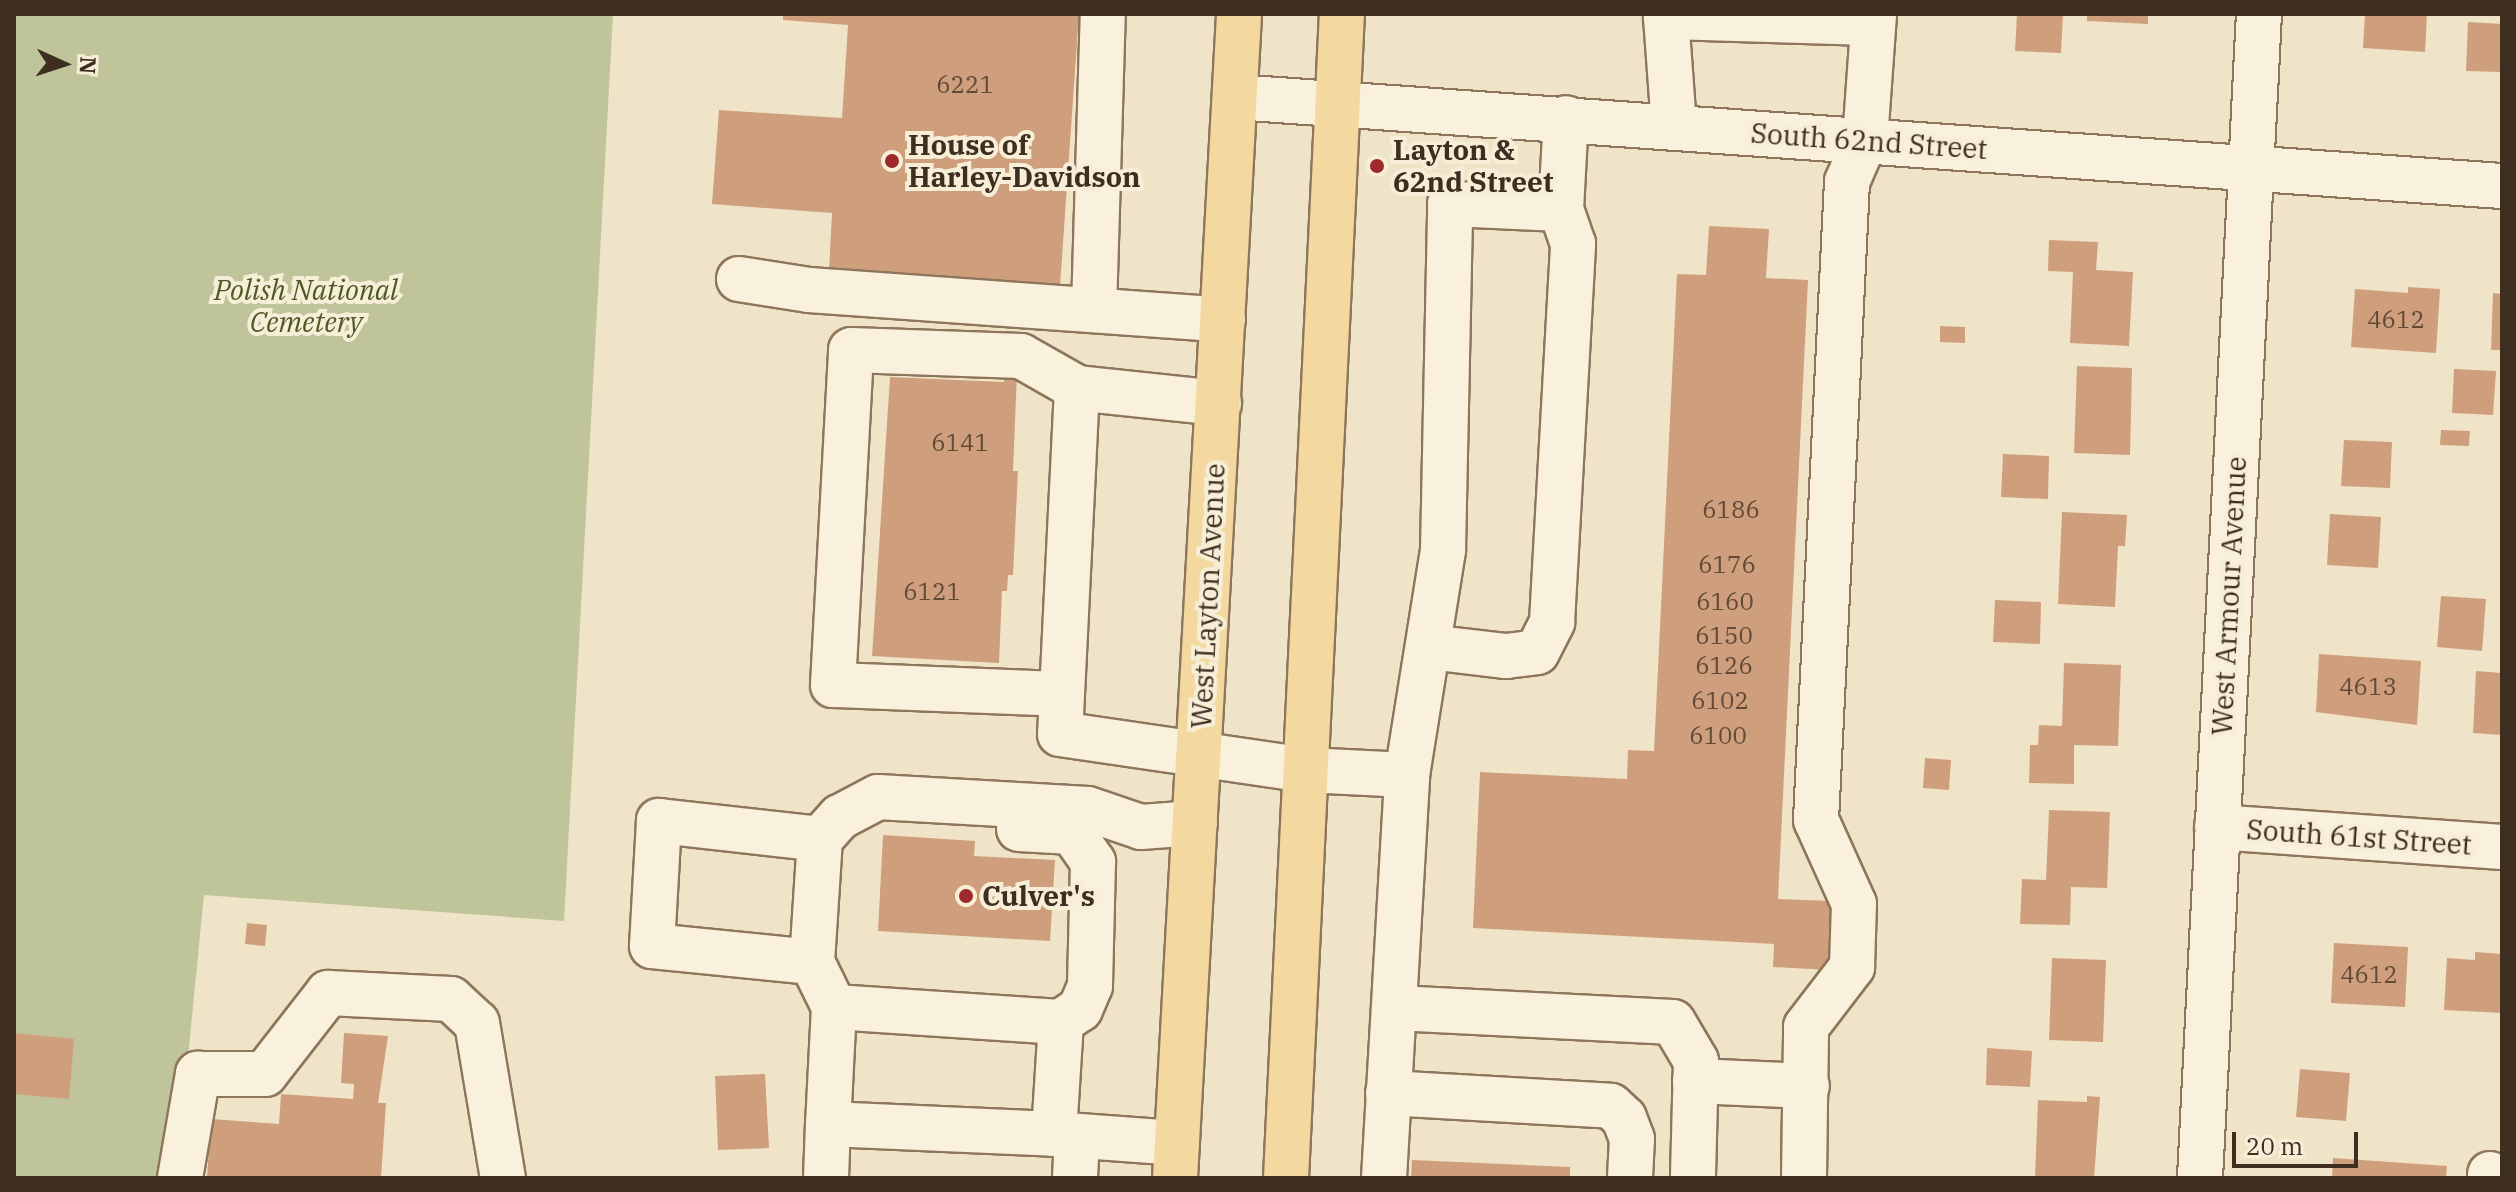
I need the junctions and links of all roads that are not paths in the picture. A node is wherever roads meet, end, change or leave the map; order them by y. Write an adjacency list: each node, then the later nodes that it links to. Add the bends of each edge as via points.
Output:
1 (1103, 14): 16 (street)
2 (1239, 14): 7 (main road, West Layton Avenue)
3 (1342, 14): 8 (main road)
4 (2259, 14): 12 (street, West Armour Avenue)
5 (1653, 15): 6 (street); 10 (street)
6 (1874, 18): 11 (street)
7 (1235, 97): 8 (street, South 62nd Street); 17 (main road, West Layton Avenue)
8 (1338, 100): 9 (street, South 62nd Street); 23 (main road)
9 (1566, 118): 10 (street, South 62nd Street); 14 (street)
10 (1674, 126): 11 (street, South 62nd Street)
11 (1865, 140): 12 (street, South 62nd Street); 35 (street, via 1847,182 1816,820 1854,904 1852,967 1806,1027)
12 (2251, 170): 13 (street, South 62nd Street); 27 (street, West Armour Avenue)
13 (2502, 186)
14 (1561, 209): 20 (street, via 1450,204 1443,550); 20 (street, via 1573,244 1552,622 1537,652 1506,656)
15 (739, 279): 16 (street, via 809,290)
16 (1094, 310): 17 (street)
17 (1223, 320): 19 (main road, West Layton Avenue)
18 (1077, 388): 19 (street); 21 (street); 21 (street, via 1021,356 851,350 833,685)
19 (1219, 403): 22 (main road, West Layton Avenue)
20 (1429, 647): 24 (street)
21 (1061, 694): 22 (street, via 1060,734)
22 (1199, 756): 23 (street); 26 (main road, West Layton Avenue)
23 (1306, 770): 24 (street); 43 (main road)
24 (1407, 775): 32 (street)
25 (925, 800): 26 (street, via 1088,809 1141,827); 28 (street, via 878,797 840,817); 33 (street, via 958,825 1072,832 1093,862 1090,986 1080,1009)
26 (1195, 823): 39 (main road, West Layton Avenue)
27 (2217, 827): 29 (street, South 61st Street); 48 (street, West Armour Avenue)
28 (820, 839): 30 (street); 30 (street, via 659,821 652,946)
29 (2502, 847)
30 (812, 962): 31 (street)
31 (834, 1007): 33 (street); 37 (street)
32 (1396, 1008): 34 (street, via 1673,1022 1696,1061); 36 (street)
33 (1061, 1022): 38 (street)
34 (1695, 1081): 35 (street); 46 (street)
35 (1807, 1086): 47 (street)
36 (1388, 1093): 44 (street); 45 (street, via 1611,1106 1624,1118 1632,1139)
37 (828, 1124): 38 (street); 42 (street)
38 (1069, 1149): 39 (street)
39 (1176, 1161)
40 (180, 1178): 41 (street, via 198,1074 265,1074 328,993 451,999 477,1023)
41 (503, 1178)
42 (826, 1178)
43 (1286, 1178)
44 (1384, 1178)
45 (1630, 1178)
46 (1693, 1178)
47 (1804, 1178)
48 (2200, 1178)

